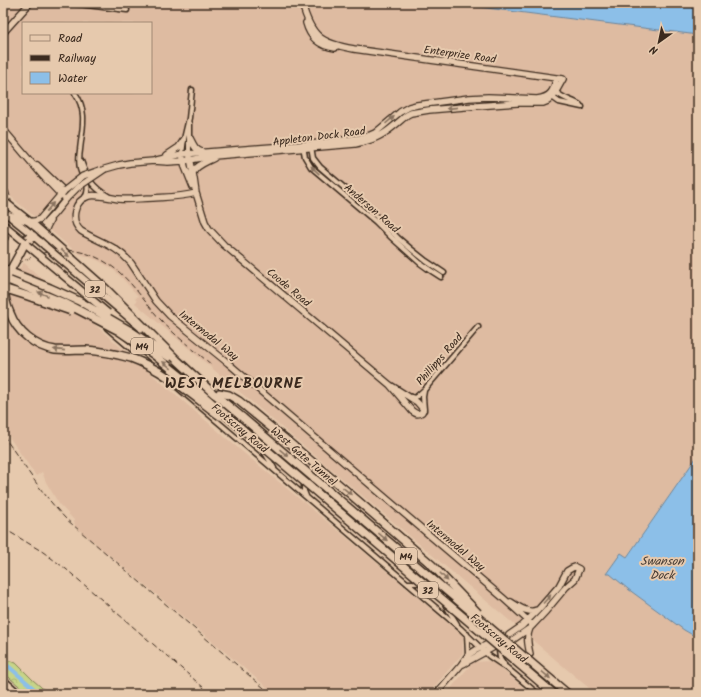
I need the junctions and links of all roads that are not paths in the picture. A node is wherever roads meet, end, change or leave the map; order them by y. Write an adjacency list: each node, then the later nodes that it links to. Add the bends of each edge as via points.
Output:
1 (30, 3): 5 (street)
2 (71, 3): 4 (street)
3 (302, 3): 6 (street, Enterprize Road, via 314,31 328,43)
4 (127, 10)
5 (3, 33)
6 (556, 78): 8 (street, Enterprize Road, via 563,79); 11 (street, Appleton Dock Road, via 552,92 541,99 488,97)
7 (192, 90): 13 (street, Coode Road)
8 (556, 92): 10 (street); 10 (street, via 582,106 559,102)
9 (76, 94): 22 (street, via 83,108 84,117)
10 (552, 98): 12 (street, Appleton Dock Road, via 543,103)
11 (442, 102): 12 (street, via 479,100); 17 (street, Appleton Dock Road, one-way to 11, via 368,136 400,112 417,105)
12 (486, 105): 17 (street, Appleton Dock Road, one-way to 17, via 411,114 370,140 355,144)
13 (189, 118): 15 (street, Coode Road); 16 (street, Coode Road)
14 (3, 129): 32 (street)
15 (190, 138): 19 (street, via 197,150); 20 (street, Coode Road)
16 (183, 141): 21 (street, Coode Road); 25 (street, via 179,147)
17 (311, 146): 18 (street, Appleton Dock Road); 18 (street, Anderson Road, one-way to 18, via 313,158 326,174 442,275 427,268 311,166 305,157)
18 (303, 147): 19 (street, Appleton Dock Road); 23 (street, Appleton Dock Road)
19 (204, 152): 20 (street, Appleton Dock Road)
20 (190, 153): 21 (street, Appleton Dock Road); 24 (street, Coode Road)
21 (182, 154): 25 (street, Appleton Dock Road); 26 (street, Coode Road)
22 (80, 155): 34 (street, via 80,169 88,187); 35 (street, via 91,182)
23 (222, 156): 24 (street, Appleton Dock Road); 29 (street, via 197,167)
24 (191, 160): 26 (street, Appleton Dock Road); 29 (street, Coode Road)
25 (154, 161): 27 (street, Appleton Dock Road); 28 (street, Appleton Dock Road)
26 (183, 161): 27 (street, Appleton Dock Road); 30 (street, Coode Road)
27 (171, 162): 30 (street, via 179,166)
28 (105, 169): 32 (street, Appleton Dock Road, bridge, via 83,176); 33 (street, Appleton Dock Road, bridge)
29 (194, 173): 31 (street, Coode Road)
30 (192, 184): 31 (street, Coode Road)
31 (196, 192): 35 (street, via 179,197); 52 (street, Coode Road, via 205,222 219,240)
32 (62, 193): 33 (street); 39 (street, Appleton Dock Road, one-way to 32)
33 (67, 198): 38 (street, Appleton Dock Road)
34 (85, 198): 35 (street); 66 (street, Intermodal Way, via 75,210 74,220 78,228 85,234 112,246 126,257 156,301 170,316)
35 (110, 198)
36 (3, 201): 54 (highway, one-way to 54, bridge, via 105,288 176,360)
37 (5, 212): 39 (street, bridge, via 30,222); 41 (main road, 32, bridge)
38 (54, 214): 41 (street, Appleton Dock Road); 43 (street, via 44,235)
39 (40, 219): 41 (street, Appleton Dock Road, bridge)
40 (3, 224): 42 (main road, 32, bridge)
41 (31, 234): 42 (main road, Appleton Dock Road, bridge); 43 (main road, 32)
42 (26, 243): 47 (main road, 32, bridge); 56 (highway, one-way to 42, bridge, via 174,382 145,364 108,352 48,348 29,339 10,315 5,293 6,281 12,266)
43 (45, 246): 51 (main road, 32, bridge)
44 (3, 269): 54 (highway, West Gate Tunnel / M4, bridge, via 79,301 130,330)
45 (3, 278): 49 (highway, West Gate Tunnel / M4, one-way to 45, bridge, via 50,296)
46 (3, 288): 49 (highway, bridge)
47 (108, 313)
48 (93, 315): 57 (street, Footscray Road)
49 (103, 323): 56 (highway, West Gate Tunnel / M4, one-way to 49, bridge, via 153,354)
50 (478, 327): 53 (street, Phillipps Road)
51 (154, 340)
52 (390, 385): 53 (street, Phillipps Road, via 414,398); 55 (street, Coode Road, via 417,402); 55 (street, Coode Road, via 412,412 418,414)
53 (426, 389): 55 (street, via 422,397)
54 (217, 394): 73 (highway, West Gate Tunnel / M4, one-way to 73, bridge); 73 (highway, one-way to 73, bridge, via 229,395 239,401 349,493 432,565)
55 (423, 411)
56 (261, 446): 57 (street, Footscray Road); 86 (highway, West Gate Tunnel / M4, bridge)
57 (283, 477): 60 (street, Footscray Road)
58 (304, 485): 59 (main road, Footscray Road / 32); 60 (street, Footscray Road)
59 (316, 496): 61 (street, via 314,501); 62 (main road, Footscray Road / 32)
60 (307, 498): 61 (street, Footscray Road)
61 (318, 508): 63 (street, Footscray Road)
62 (372, 543): 63 (street); 65 (main road, Footscray Road / 32)
63 (367, 549): 64 (street, Footscray Road)
64 (407, 583): 65 (street); 71 (street, Footscray Road)
65 (419, 583): 67 (main road, Footscray Road / 32)
66 (502, 597): 68 (street, Intermodal Way, via 526,610); 69 (street, Intermodal Way)
67 (446, 606): 71 (street, Footscray Road); 74 (main road, Footscray Road / 32)
68 (538, 610): 69 (street); 70 (street, one-way to 70, via 559,586 567,571 572,568 579,569 575,579)
69 (528, 621): 70 (street, Intermodal Way); 70 (street, via 511,637)
70 (531, 626): 76 (street, via 528,635)
71 (461, 629): 72 (street, Footscray Road)
72 (467, 634): 75 (street, Footscray Road); 77 (street)
73 (499, 635): 87 (highway, West Gate Tunnel / M4, one-way to 87, bridge)
74 (494, 647): 75 (street); 79 (street); 81 (main road, Footscray Road / 32)
75 (483, 649): 77 (street); 78 (street); 79 (street, Footscray Road)
76 (530, 654)
77 (468, 655): 78 (street)
78 (461, 665): 84 (street)
79 (507, 668): 82 (street, Footscray Road)
80 (3, 680): 83 (main road)
81 (540, 686): 82 (street, Footscray Road); 85 (main road, Footscray Road / 32)
82 (537, 693)
83 (19, 694)
84 (436, 694)
85 (550, 694)
86 (554, 694)
87 (568, 694)

